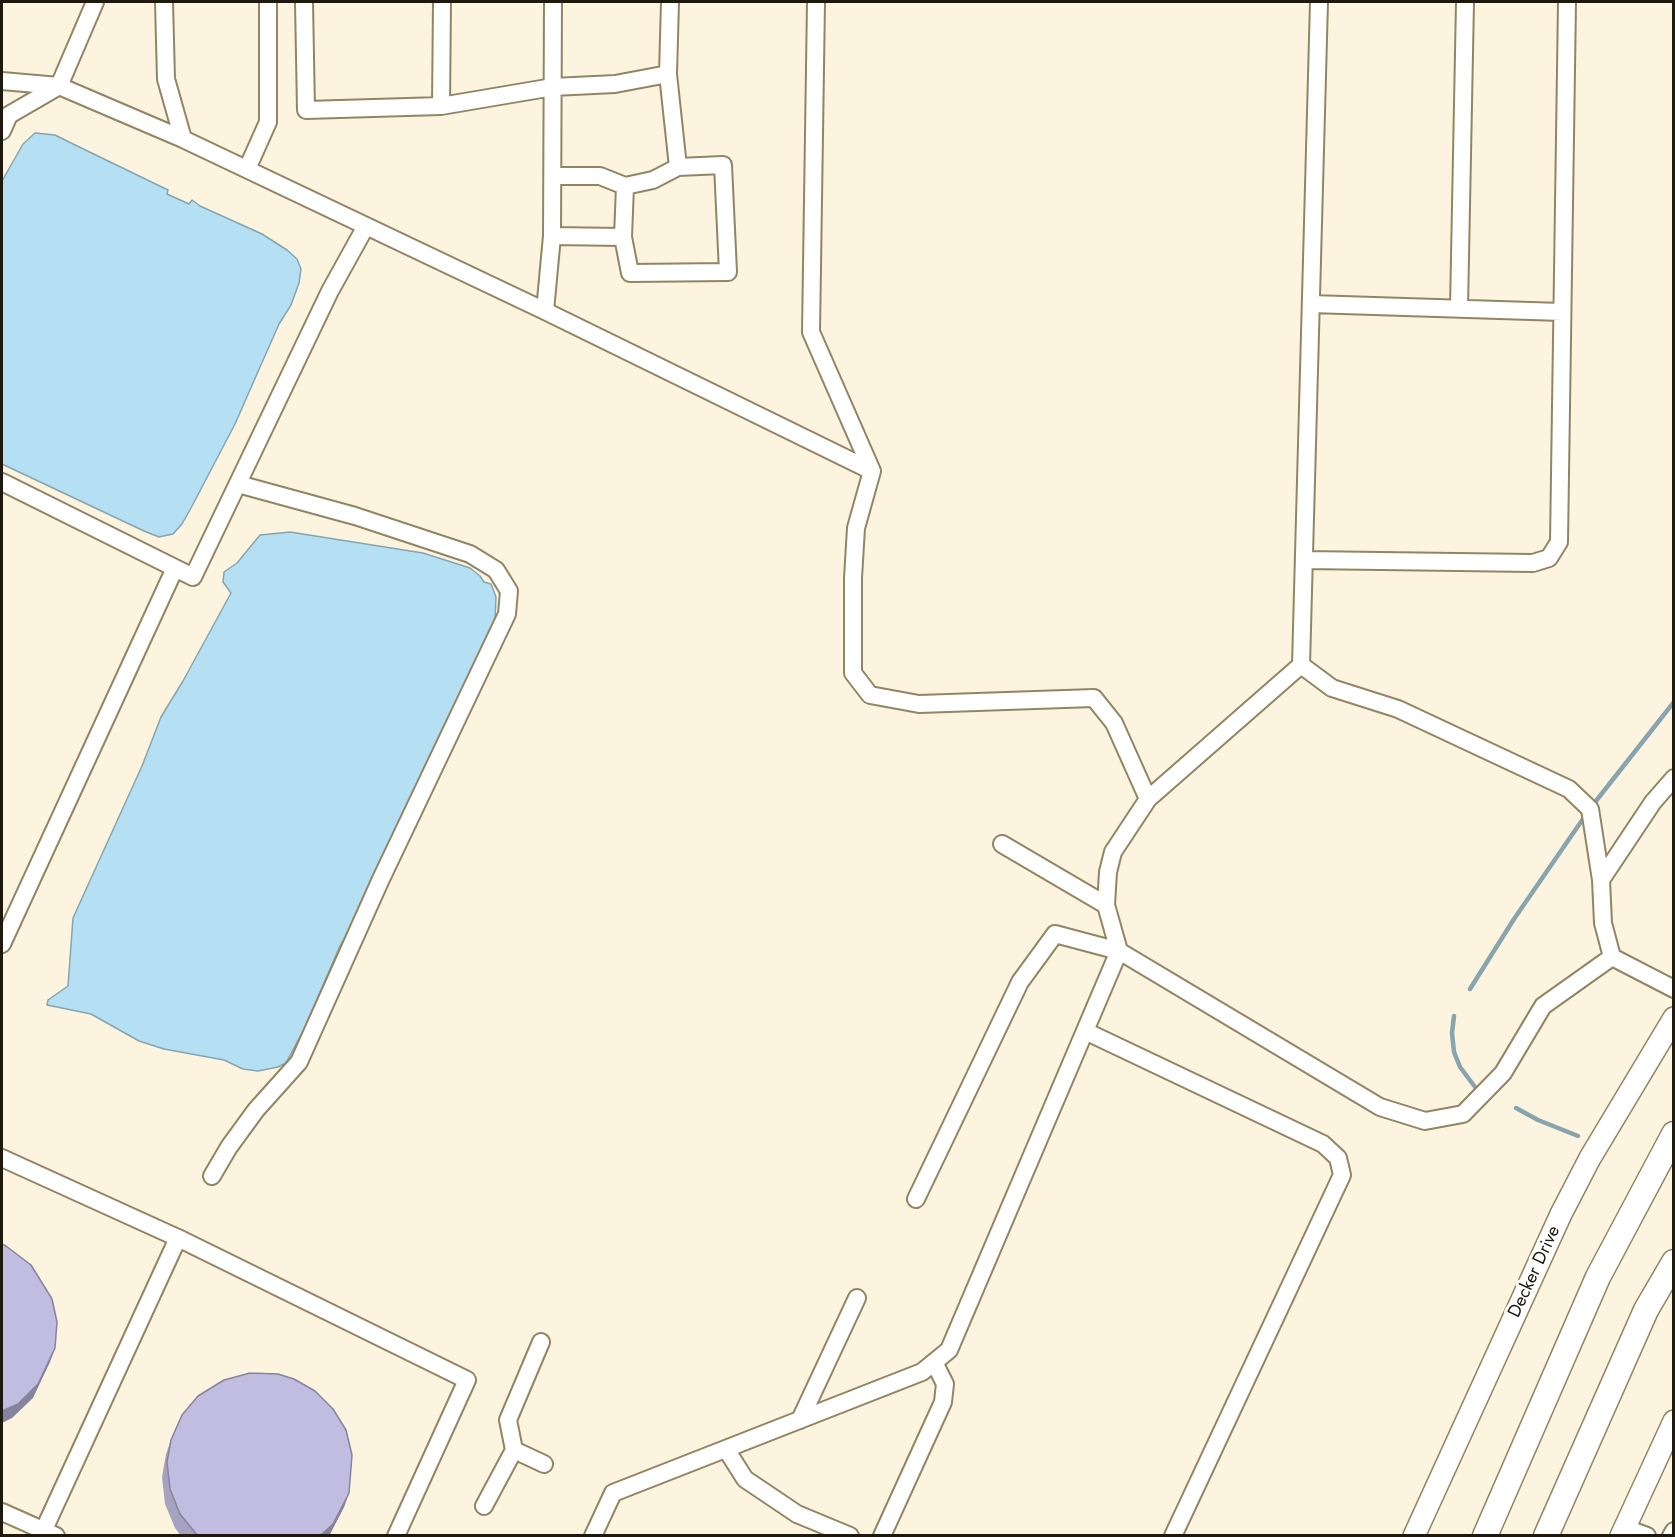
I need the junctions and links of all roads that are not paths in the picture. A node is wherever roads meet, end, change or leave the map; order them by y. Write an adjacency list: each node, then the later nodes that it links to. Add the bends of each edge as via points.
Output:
1 (95, 2): 14 (lane)
2 (164, 2): 18 (lane, via 166,79)
3 (268, 2): 20 (lane, via 268,122)
4 (304, 2): 16 (lane, via 306,110)
5 (441, 2): 16 (lane)
6 (553, 2): 15 (lane)
7 (670, 2): 12 (lane)
8 (816, 2): 30 (lane, via 811,332)
9 (1319, 2): 26 (lane)
10 (1465, 2): 27 (lane)
11 (1567, 2): 29 (lane)
12 (668, 74): 15 (lane, via 615,84); 19 (lane)
13 (2, 81): 14 (lane)
14 (59, 86): 17 (lane, via 9,115); 18 (lane)
15 (553, 87): 16 (lane); 21 (lane)
16 (441, 106)
17 (2, 131)
18 (183, 139): 20 (lane)
19 (678, 167): 22 (lane, via 653,180); 25 (lane, via 723,165 728,272 630,273)
20 (247, 170): 23 (lane)
21 (554, 176): 22 (lane, via 600,176); 24 (lane)
22 (625, 186): 25 (lane)
23 (366, 226): 28 (lane); 32 (lane, via 330,291)
24 (552, 236): 25 (lane); 28 (lane)
25 (623, 237)
26 (1311, 304): 27 (lane); 33 (lane)
27 (1459, 308): 29 (lane)
28 (545, 311): 30 (lane)
29 (1562, 312): 33 (lane, via 1558,542 1549,558 1533,563)
30 (872, 471): 37 (lane, via 856,528 853,578 853,673 870,695 918,704 1094,698 1114,723)
31 (2, 482): 34 (lane)
32 (238, 484): 34 (lane, via 193,577); 49 (lane, via 355,516 470,554 496,570 509,591 507,614 299,1062 256,1110)
33 (1304, 560): 35 (lane)
34 (175, 568): 41 (lane)
35 (1301, 665): 37 (lane); 39 (lane, via 1332,688 1398,709 1569,789 1590,809)
36 (1674, 778): 39 (lane, via 1653,802)
37 (1148, 799): 40 (lane, via 1113,852)
38 (1002, 844): 40 (lane)
39 (1601, 880): 43 (lane, via 1603,923)
40 (1106, 905): 42 (lane)
41 (2, 944)
42 (1119, 951): 43 (lane, via 1380,1107 1425,1121 1463,1114 1503,1073 1544,1006); 46 (lane); 50 (lane, via 1055,934 1020,982)
43 (1612, 957): 44 (lane)
44 (1674, 989)
45 (1674, 1018): 72 (main road, Decker Drive, via 1566,1205)
46 (1085, 1031): 55 (lane, via 949,1350); 71 (lane, via 1323,1144 1338,1158 1342,1175)
47 (1674, 1134): 65 (highway, via 1598,1277)
48 (2, 1158): 51 (lane)
49 (212, 1176)
50 (916, 1199)
51 (178, 1238): 66 (lane); 67 (lane, via 467,1380)
52 (1674, 1262): 73 (highway, via 1646,1310)
53 (857, 1298): 56 (lane)
54 (541, 1342): 59 (lane, via 508,1420)
55 (934, 1362): 56 (lane, via 922,1372); 70 (lane, via 945,1384 943,1402)
56 (800, 1420): 58 (lane)
57 (1674, 1421): 64 (main road)
58 (726, 1449): 68 (lane, via 613,1494); 69 (lane, via 746,1479 797,1514)
59 (514, 1450): 60 (lane); 61 (lane)
60 (544, 1464)
61 (484, 1506)
62 (2, 1512): 66 (lane)
63 (1674, 1531): 75 (lane)
64 (1623, 1532): 74 (lane)
65 (1485, 1533)
66 (47, 1534)
67 (396, 1536)
68 (593, 1536)
69 (850, 1536)
70 (882, 1536)
71 (1173, 1536)
72 (1414, 1536)
73 (1546, 1536)
74 (1647, 1536)
75 (1671, 1536)

